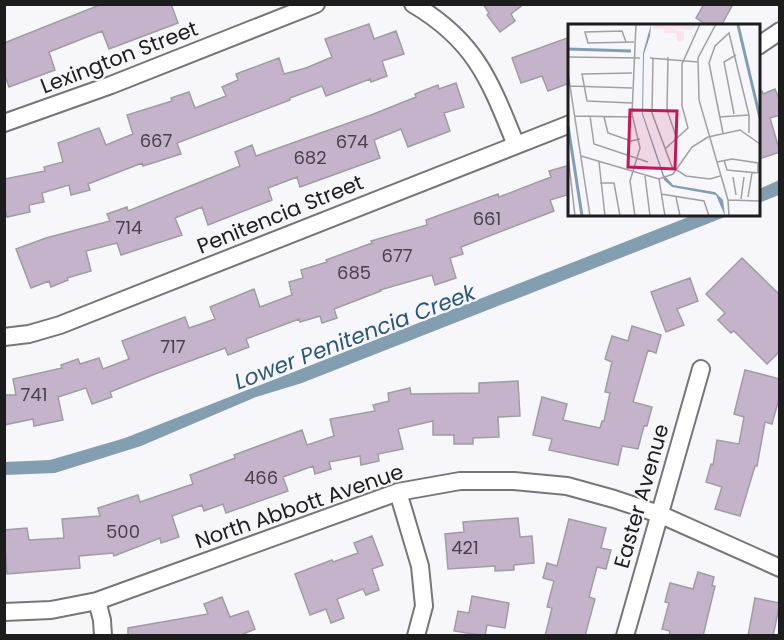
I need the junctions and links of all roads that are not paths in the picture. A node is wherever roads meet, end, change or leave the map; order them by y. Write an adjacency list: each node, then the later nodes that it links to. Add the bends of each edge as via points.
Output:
1 (316, 4): 5 (street, Lexington Street)
2 (413, 4): 7 (street, via 452,31 473,55 492,87)
3 (780, 31): 4 (street)
4 (760, 45)
5 (4, 123)
6 (568, 125): 7 (street, Penitencia Street)
7 (516, 145): 8 (street, Penitencia Street, via 60,325)
8 (4, 338)
9 (700, 369): 11 (street, Easter Avenue)
10 (398, 492): 11 (street, North Abbott Avenue, via 460,481 514,481 567,486); 13 (street, North Abbott Avenue); 16 (street, via 420,566 424,606)
11 (659, 514): 12 (street, North Abbott Avenue); 17 (street, Easter Avenue)
12 (780, 568)
13 (97, 601): 14 (street, North Abbott Avenue, via 51,610); 15 (street)
14 (4, 612)
15 (103, 636)
16 (416, 636)
17 (625, 636)

